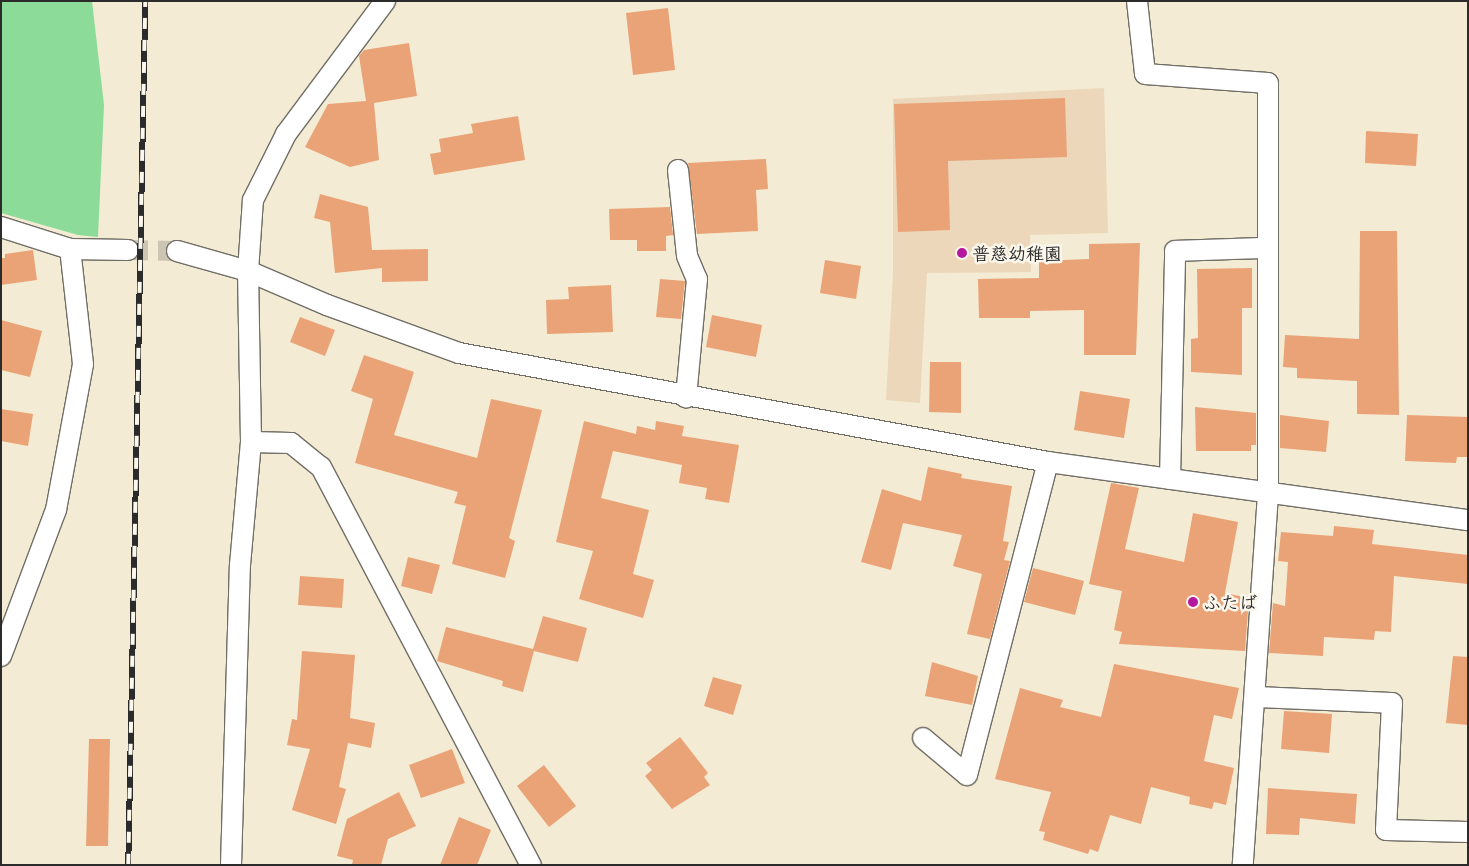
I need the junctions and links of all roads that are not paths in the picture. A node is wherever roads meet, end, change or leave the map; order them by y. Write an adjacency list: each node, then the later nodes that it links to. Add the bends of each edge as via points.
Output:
1 (385, 1): 9 (street, via 286,134 253,200)
2 (1137, 1): 5 (street, via 1145,74 1268,83)
3 (678, 170): 10 (street, via 686,256 697,280)
4 (1, 227): 6 (street)
5 (1267, 248): 13 (street, via 1175,251); 14 (street)
6 (70, 249): 7 (street); 16 (street, via 83,364 56,510)
7 (128, 250)
8 (176, 251): 9 (street)
9 (248, 270): 10 (street, via 327,305 459,353); 11 (street)
10 (686, 397): 12 (street)
11 (252, 442): 20 (street, via 240,565); 21 (street, via 291,443 321,467)
12 (1048, 462): 13 (street); 18 (street, via 967,776)
13 (1170, 479): 14 (street)
14 (1268, 494): 15 (street); 17 (street)
15 (1468, 520)
16 (1, 656)
17 (1256, 696): 19 (street, via 1392,703 1386,830); 22 (street)
18 (923, 738)
19 (1468, 832)
20 (231, 865)
21 (530, 865)
22 (1243, 865)

